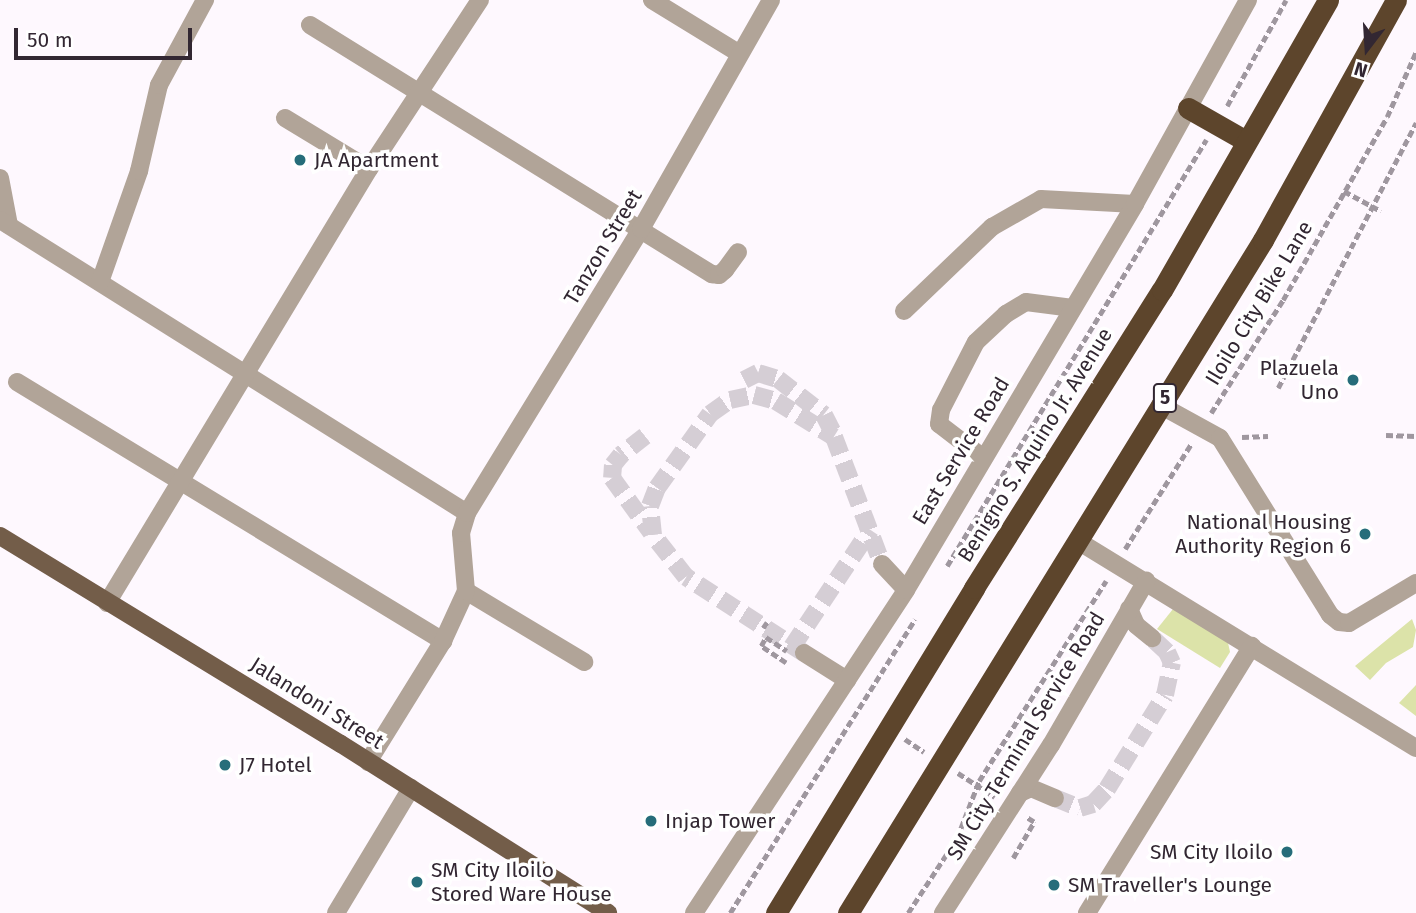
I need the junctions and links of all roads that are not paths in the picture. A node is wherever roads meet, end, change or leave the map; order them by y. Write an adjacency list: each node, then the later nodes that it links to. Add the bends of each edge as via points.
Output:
1 (205, 0): 20 (street, via 159,85 136,181)
2 (480, 0): 10 (street)
3 (652, 0): 9 (street)
4 (771, 0): 9 (street, Tanzon Street)
5 (1248, 0): 11 (street, East Service Road)
6 (1328, 0): 13 (highway, Benigno S. Aquino Jr. Avenue)
7 (1396, 0): 25 (highway, 5, via 1263,240)
8 (310, 24): 10 (street)
9 (740, 54): 18 (street, Tanzon Street)
10 (420, 93): 14 (street); 18 (street)
11 (1188, 108): 13 (highway); 16 (street, East Service Road)
12 (285, 118): 14 (street)
13 (1246, 141): 52 (highway, Benigno S. Aquino Jr. Avenue, via 1162,290)
14 (369, 169): 23 (street)
15 (0, 178): 17 (street)
16 (1135, 204): 21 (street, East Service Road); 22 (street, via 1041,199 992,227)
17 (5, 223): 20 (street)
18 (641, 229): 19 (street, via 712,274 726,270); 28 (street, Tanzon Street)
19 (738, 252)
20 (100, 282): 23 (street)
21 (1073, 308): 26 (street, East Service Road); 26 (street, via 1026,302 976,342 939,424)
22 (904, 311)
23 (245, 375): 27 (street); 28 (street)
24 (17, 382): 27 (street)
25 (1160, 405): 30 (highway, 5); 33 (street, via 1220,438 1330,615 1339,622 1349,623)
26 (982, 457): 34 (street, East Service Road)
27 (180, 482): 36 (street); 39 (street)
28 (467, 513): 35 (street, via 461,533)
29 (0, 536): 36 (main road, Jalandoni Street)
30 (1078, 541): 32 (street, via 1113,569); 53 (highway, 5)
31 (882, 564): 34 (street)
32 (1146, 581): 37 (street, SM City Terminal Service Road); 40 (street)
33 (1416, 583)
34 (906, 590): 43 (street, East Service Road)
35 (466, 591): 39 (street); 42 (street)
36 (107, 603): 45 (main road, Jalandoni Street)
37 (1129, 609): 38 (street, via 1136,625); 47 (street, SM City Terminal Service Road)
38 (1152, 638)
39 (443, 641): 45 (street)
40 (1252, 646): 44 (street); 55 (street)
41 (800, 655): 43 (street)
42 (584, 662)
43 (847, 680): 51 (street, East Service Road)
44 (1416, 748)
45 (368, 762): 46 (main road, Jalandoni Street)
46 (411, 788): 49 (street); 50 (main road, Jalandoni Street)
47 (1020, 793): 48 (street, via 1031,788); 54 (street, SM City Terminal Service Road)
48 (1055, 799)
49 (336, 913)
50 (608, 913)
51 (694, 913)
52 (776, 913)
53 (848, 913)
54 (943, 913)
55 (1087, 913)

